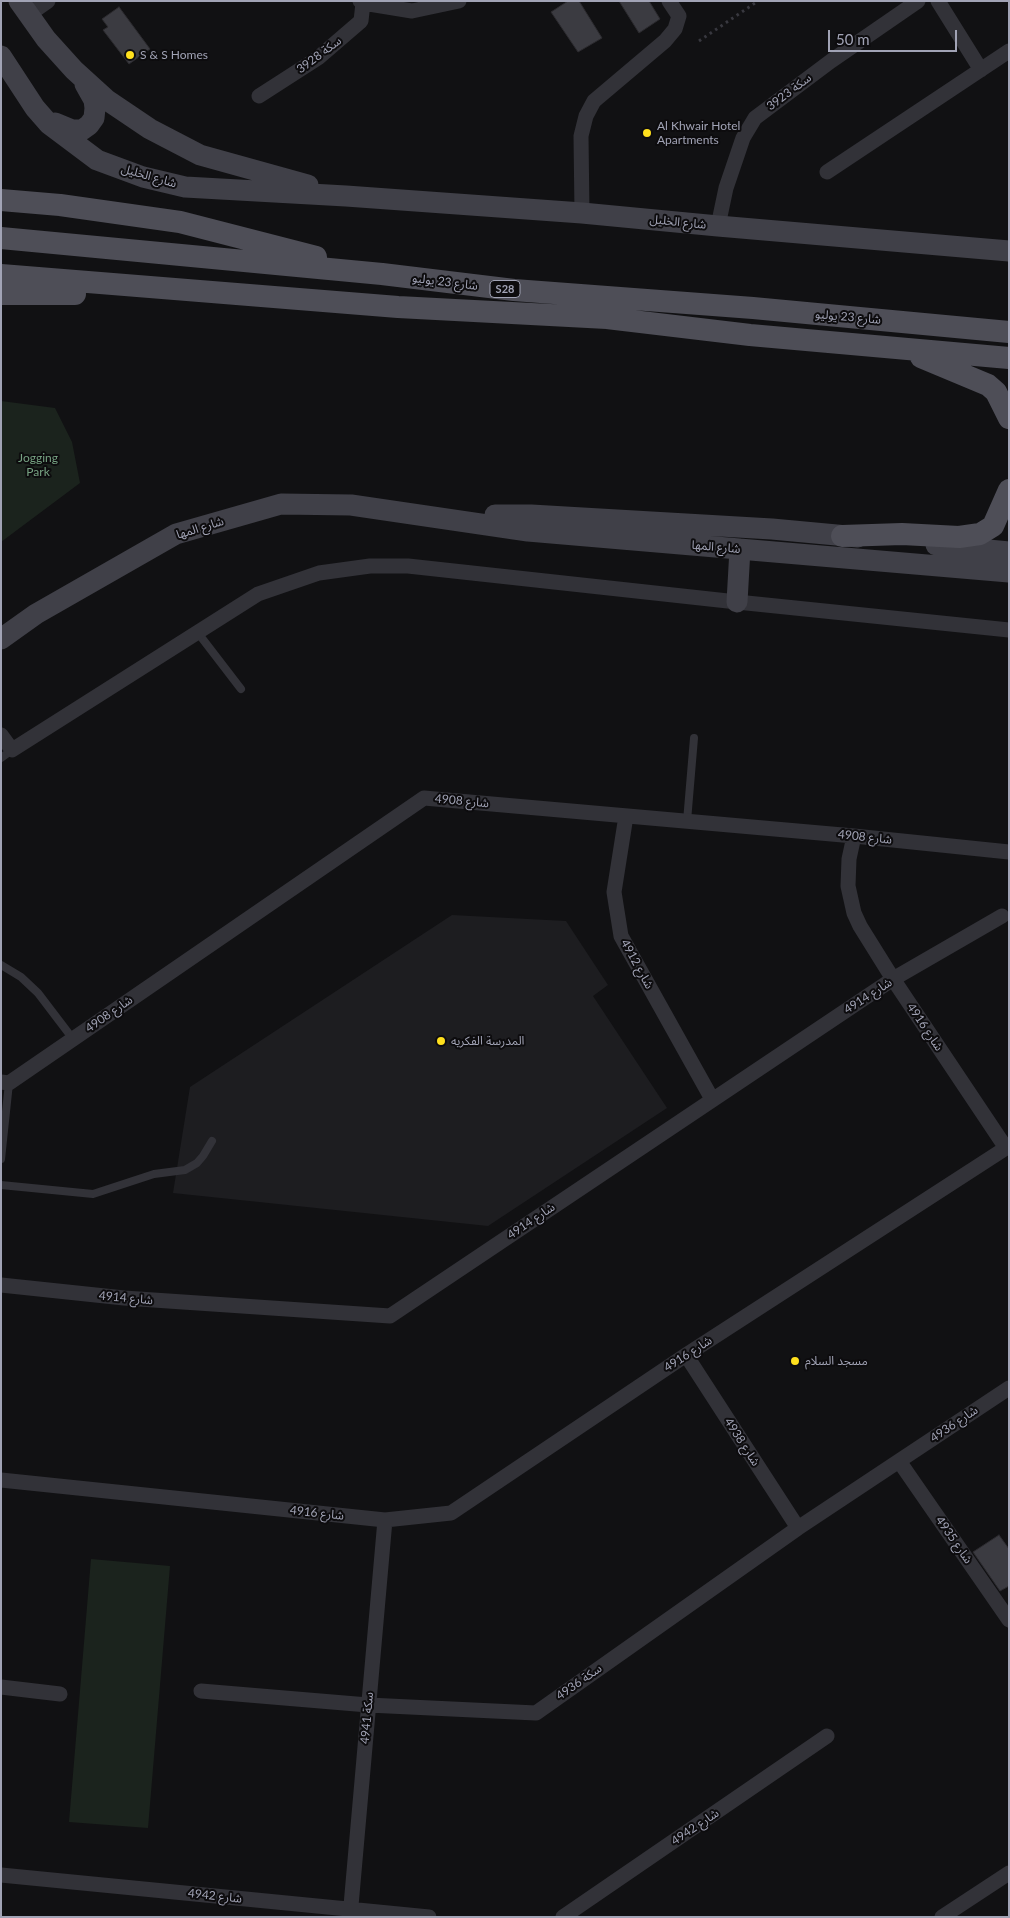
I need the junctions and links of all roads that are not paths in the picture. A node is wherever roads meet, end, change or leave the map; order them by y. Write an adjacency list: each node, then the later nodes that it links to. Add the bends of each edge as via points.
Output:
1 (48, 1): 7 (street)
2 (459, 1): 6 (street, سكة 3928, via 412,11)
3 (669, 1): 16 (street, via 679,16 675,29 594,101 586,116 582,136)
4 (918, 1): 17 (street, سكة 3923, via 755,118 743,138 726,188)
5 (938, 1): 11 (street)
6 (362, 2): 12 (street, سكة 3928, via 361,21 318,58)
7 (24, 8): 10 (street, شارع الخليل, via 46,40)
8 (1009, 52): 11 (street); 11 (street, via 831,169)
9 (1, 56): 13 (street, شارع الخليل)
10 (74, 70): 13 (street, via 94,100 94,118 89,125 82,130 61,127); 14 (street, شارع الخليل, via 107,100 150,129 200,154)
11 (981, 70)
12 (259, 96)
13 (35, 108): 14 (street, شارع الخليل, via 49,124 97,160 143,177 185,186)
14 (346, 196): 16 (street, شارع الخليل)
15 (1, 200): 20 (main road, via 180,222)
16 (582, 213): 17 (street, شارع الخليل)
17 (718, 226): 19 (street, شارع الخليل)
18 (1, 238): 20 (main road, شارع 23 يوليو / S28)
19 (1009, 251)
20 (382, 274): 24 (main road, شارع 23 يوليو / S28, via 514,290)
21 (1, 275): 22 (main road, شارع 23 يوليو / S28)
22 (232, 292): 23 (main road); 25 (main road, شارع 23 يوليو / S28, via 398,307 607,318)
23 (1, 294)
24 (1009, 332)
25 (900, 348): 26 (main road, شارع 23 يوليو / S28); 27 (main road, via 988,385 996,392)
26 (1009, 358)
27 (1009, 418)
28 (1009, 490): 30 (main road, via 993,526 980,534 959,538 902,534)
29 (424, 515): 30 (street, شارع المها, via 530,515); 31 (street, شارع المها, via 528,531); 38 (street, شارع المها, via 351,505 281,504 176,534 36,614)
30 (842, 536): 32 (street, شارع المها)
31 (740, 549): 33 (street, شارع المها); 35 (street)
32 (1009, 553): 33 (street, via 993,560 944,560)
33 (923, 565): 34 (street, شارع المها)
34 (1009, 572)
35 (737, 602): 36 (street); 37 (street, via 408,566 370,566 319,573 258,594)
36 (1009, 630)
37 (198, 633): 39 (lane); 42 (street)
38 (1, 639)
39 (241, 689)
40 (1, 735): 42 (street)
41 (694, 738): 44 (lane)
42 (6, 754)
43 (626, 816): 44 (street, 4908 شارع); 50 (street, 4908 شارع, via 424,798); 52 (street, 4912 شارع, via 614,892 621,936)
44 (687, 821): 45 (street, 4908 شارع)
45 (854, 836): 46 (street, 4908 شارع); 49 (street, 4916 شارع, via 848,872 850,900 860,926)
46 (1009, 852)
47 (1002, 916): 49 (street, 4914 شارع)
48 (1, 965): 50 (lane, via 38,993)
49 (893, 980): 52 (street, 4914 شارع); 54 (street, 4916 شارع)
50 (73, 1039): 51 (street, 4908 شارع)
51 (5, 1082): 55 (lane)
52 (712, 1099): 57 (street, 4914 شارع, via 390,1316 124,1298)
53 (212, 1141): 56 (lane, via 197,1164 185,1170 154,1174 93,1194)
54 (1008, 1147): 58 (street, 4916 شارع)
55 (1, 1159)
56 (1, 1185)
57 (1, 1286)
58 (686, 1355): 62 (street, 4916 شارع, via 451,1513); 63 (street, شارع 4938)
59 (1009, 1388): 60 (street, 4936 شارع)
60 (899, 1461): 63 (street, سكة 4936); 64 (street, 4935 شارع)
61 (1, 1480): 62 (street, 4916 شارع)
62 (386, 1520): 68 (street, سكة 4941)
63 (798, 1528): 68 (street, سكة 4936, via 536,1713)
64 (1009, 1620)
65 (1, 1687): 67 (street)
66 (201, 1691): 68 (street, سكة 4936)
67 (60, 1694)
68 (368, 1705): 72 (street, سكة 4941)
69 (827, 1736): 74 (street, 4942 شارع)
70 (1009, 1873): 75 (street)
71 (1, 1875): 72 (street, 4942 شارع)
72 (351, 1913): 73 (street, 4942 شارع)
73 (429, 1917)
74 (563, 1917)
75 (942, 1917)

